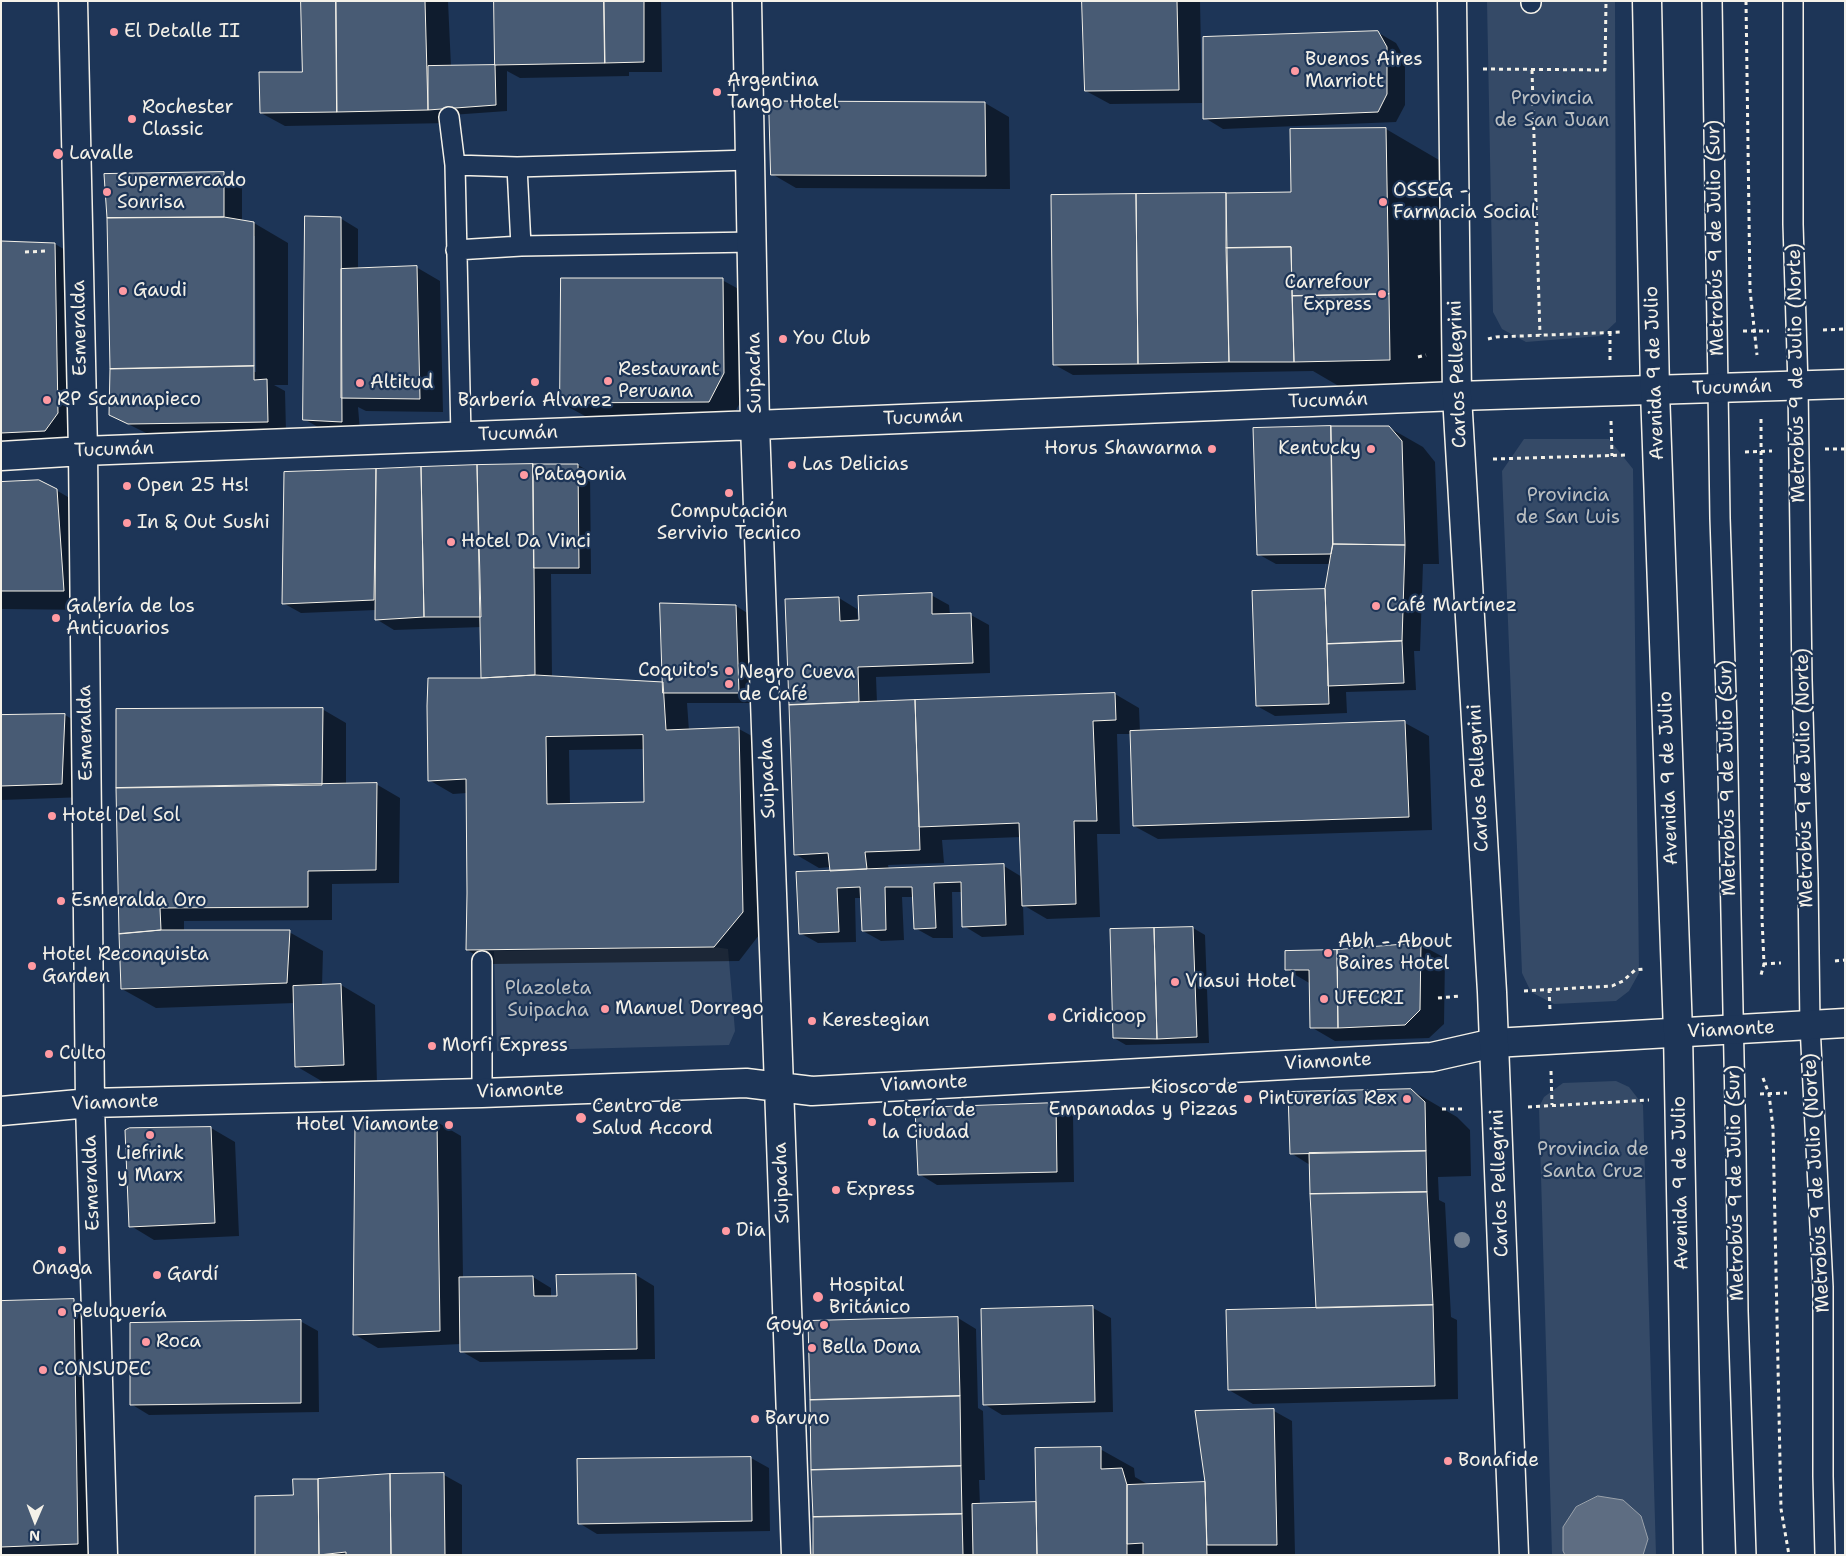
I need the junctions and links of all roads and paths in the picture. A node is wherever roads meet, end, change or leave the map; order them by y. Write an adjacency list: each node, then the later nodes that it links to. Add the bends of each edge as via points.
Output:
1 (73, 1): 29 (main road, Esmeralda)
2 (747, 1): 12 (main road, Suipacha)
3 (1452, 1): 9 (main road, Carlos Pellegrini)
4 (1606, 1): 10 (path, via 1605,70)
5 (1647, 1): 25 (main road, Avenida 9 de Julio)
6 (1712, 1): 24 (lane, Metrobús 9 de Julio (Sur))
7 (1746, 1): 23 (path, via 1750,290)
8 (1793, 1): 22 (lane, Metrobús 9 de Julio (Norte))
9 (1453, 69): 10 (path); 26 (main road, Carlos Pellegrini)
10 (1532, 70): 20 (path)
11 (449, 117): 13 (lane)
12 (750, 160): 14 (lane); 15 (main road, Suipacha)
13 (455, 165): 14 (lane); 17 (lane)
14 (517, 167): 16 (lane)
15 (753, 242): 16 (lane); 27 (main road, Suipacha)
16 (521, 246): 17 (lane)
17 (456, 250): 28 (lane)
18 (49, 251): 19 (path)
19 (25, 252)
20 (1540, 335)
21 (1845, 384): 22 (main road, Tucumán)
22 (1798, 386): 23 (main road, Tucumán); 33 (lane, Metrobús 9 de Julio (Norte))
23 (1761, 387): 24 (main road, Tucumán); 34 (path)
24 (1718, 388): 25 (main road, Tucumán); 35 (lane, Metrobús 9 de Julio (Sur))
25 (1655, 391): 26 (main road, Tucumán); 36 (main road, Avenida 9 de Julio)
26 (1457, 396): 27 (main road, Tucumán); 38 (main road, Carlos Pellegrini)
27 (756, 426): 28 (main road, Tucumán); 45 (main road, Suipacha)
28 (461, 436): 29 (main road, Tucumán)
29 (83, 451): 30 (main road, Tucumán); 51 (main road, Esmeralda)
30 (1, 456)
31 (1845, 960): 33 (path)
32 (482, 961): 47 (lane)
33 (1809, 962): 34 (path); 41 (lane, Metrobús 9 de Julio (Norte))
34 (1764, 964): 35 (path); 37 (path)
35 (1732, 965): 42 (lane, Metrobús 9 de Julio (Sur))
36 (1676, 968): 38 (path, via 1635,970 1623,982 1612,986); 43 (main road, Avenida 9 de Julio)
37 (1760, 981)
38 (1492, 992): 39 (path); 44 (main road, Carlos Pellegrini)
39 (1438, 998)
40 (1845, 1023): 41 (main road, Viamonte)
41 (1810, 1025): 42 (main road, Viamonte); 46 (lane, Metrobús 9 de Julio (Norte))
42 (1747, 1029): 43 (main road, Viamonte); 48 (path); 49 (lane, Metrobús 9 de Julio (Sur))
43 (1678, 1032): 44 (main road, Viamonte); 50 (main road, Avenida 9 de Julio)
44 (1494, 1043): 45 (main road, Viamonte, via 1422,1057 812,1091); 52 (main road, Carlos Pellegrini)
45 (778, 1087): 47 (main road, Viamonte, via 746,1083); 56 (main road, Suipacha)
46 (1813, 1091): 48 (path); 61 (lane, Metrobús 9 de Julio (Norte), via 1823,1287)
47 (482, 1093): 51 (main road, Viamonte)
48 (1769, 1094): 49 (path); 60 (path, via 1774,1128 1781,1509)
49 (1735, 1095): 59 (lane, Metrobús 9 de Julio (Sur))
50 (1679, 1098): 52 (path); 58 (main road, Avenida 9 de Julio)
51 (90, 1103): 54 (main road, Viamonte); 55 (main road, Esmeralda)
52 (1497, 1108): 53 (path); 57 (main road, Carlos Pellegrini)
53 (1442, 1109)
54 (1, 1111)
55 (103, 1555)
56 (796, 1555)
57 (1514, 1555)
58 (1688, 1555)
59 (1746, 1555)
60 (1789, 1555)
61 (1825, 1555)

